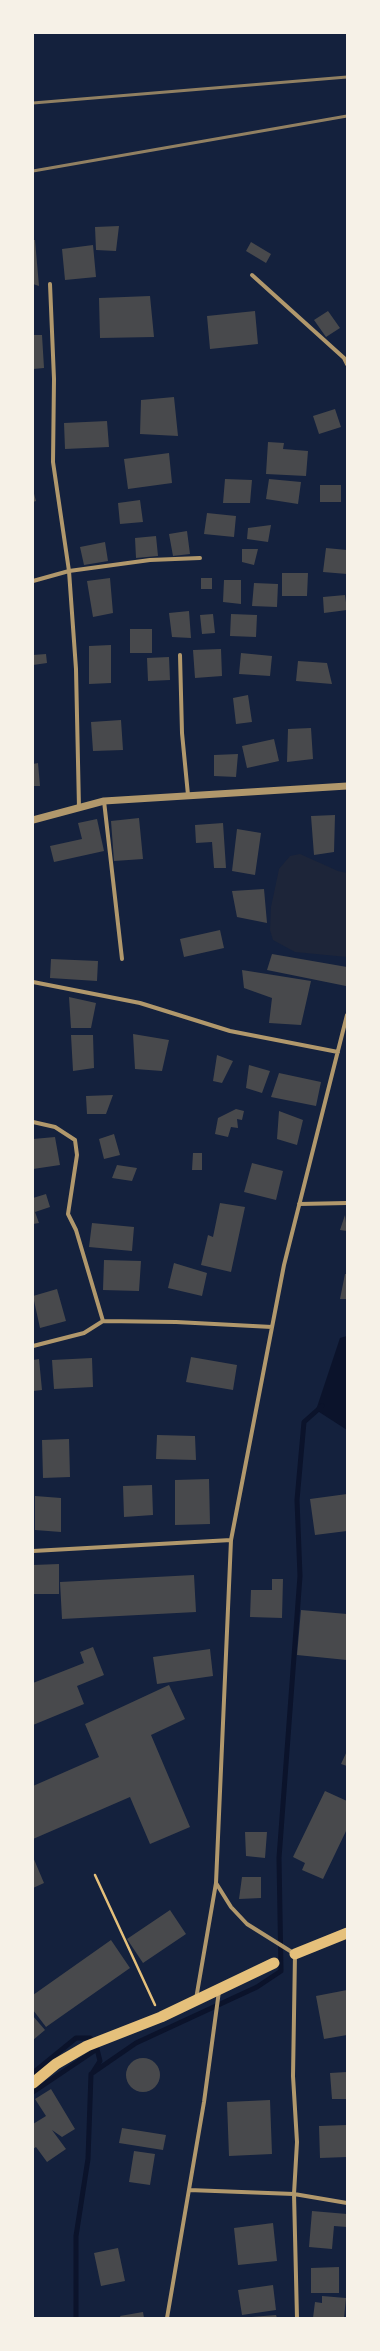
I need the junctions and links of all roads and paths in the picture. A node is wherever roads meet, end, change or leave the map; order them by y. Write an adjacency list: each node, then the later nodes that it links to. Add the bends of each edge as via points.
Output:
1 (252, 275): 3 (street, via 344,358)
2 (50, 284): 5 (street, via 54,379 53,462)
3 (347, 364)
4 (200, 558): 5 (street, via 150,560)
5 (69, 571): 6 (street); 11 (street, via 76,669)
6 (33, 581)
7 (180, 655): 9 (street, via 182,733)
8 (347, 786): 9 (street)
9 (188, 795): 10 (street)
10 (104, 801): 11 (street); 13 (street)
11 (79, 808): 12 (street)
12 (33, 820)
13 (122, 959)
14 (33, 982): 16 (street, via 140,1003 230,1031)
15 (347, 1015): 16 (street)
16 (338, 1052): 19 (street)
17 (33, 1122): 20 (street, via 55,1128 75,1140 77,1155 68,1214 76,1230)
18 (347, 1203): 19 (street)
19 (300, 1204): 21 (street, via 284,1265)
20 (103, 1321): 21 (street); 22 (street, via 84,1333)
21 (272, 1327): 23 (street)
22 (33, 1346)
23 (231, 1540): 24 (street); 26 (street)
24 (33, 1550)
25 (95, 1875): 32 (path)
26 (216, 1883): 28 (street, via 231,1907 247,1924); 31 (street)
27 (347, 1933): 28 (highway)
28 (295, 1954): 35 (street, via 293,2076 297,2142)
29 (274, 1963): 30 (highway)
30 (219, 1990): 31 (highway); 34 (street)
31 (195, 2001): 32 (highway)
32 (161, 2017): 33 (highway, via 87,2046 56,2064)
33 (33, 2083)
34 (189, 2190): 35 (street); 37 (street)
35 (294, 2194): 36 (street); 38 (street)
36 (347, 2203)
37 (167, 2318)
38 (297, 2318)

